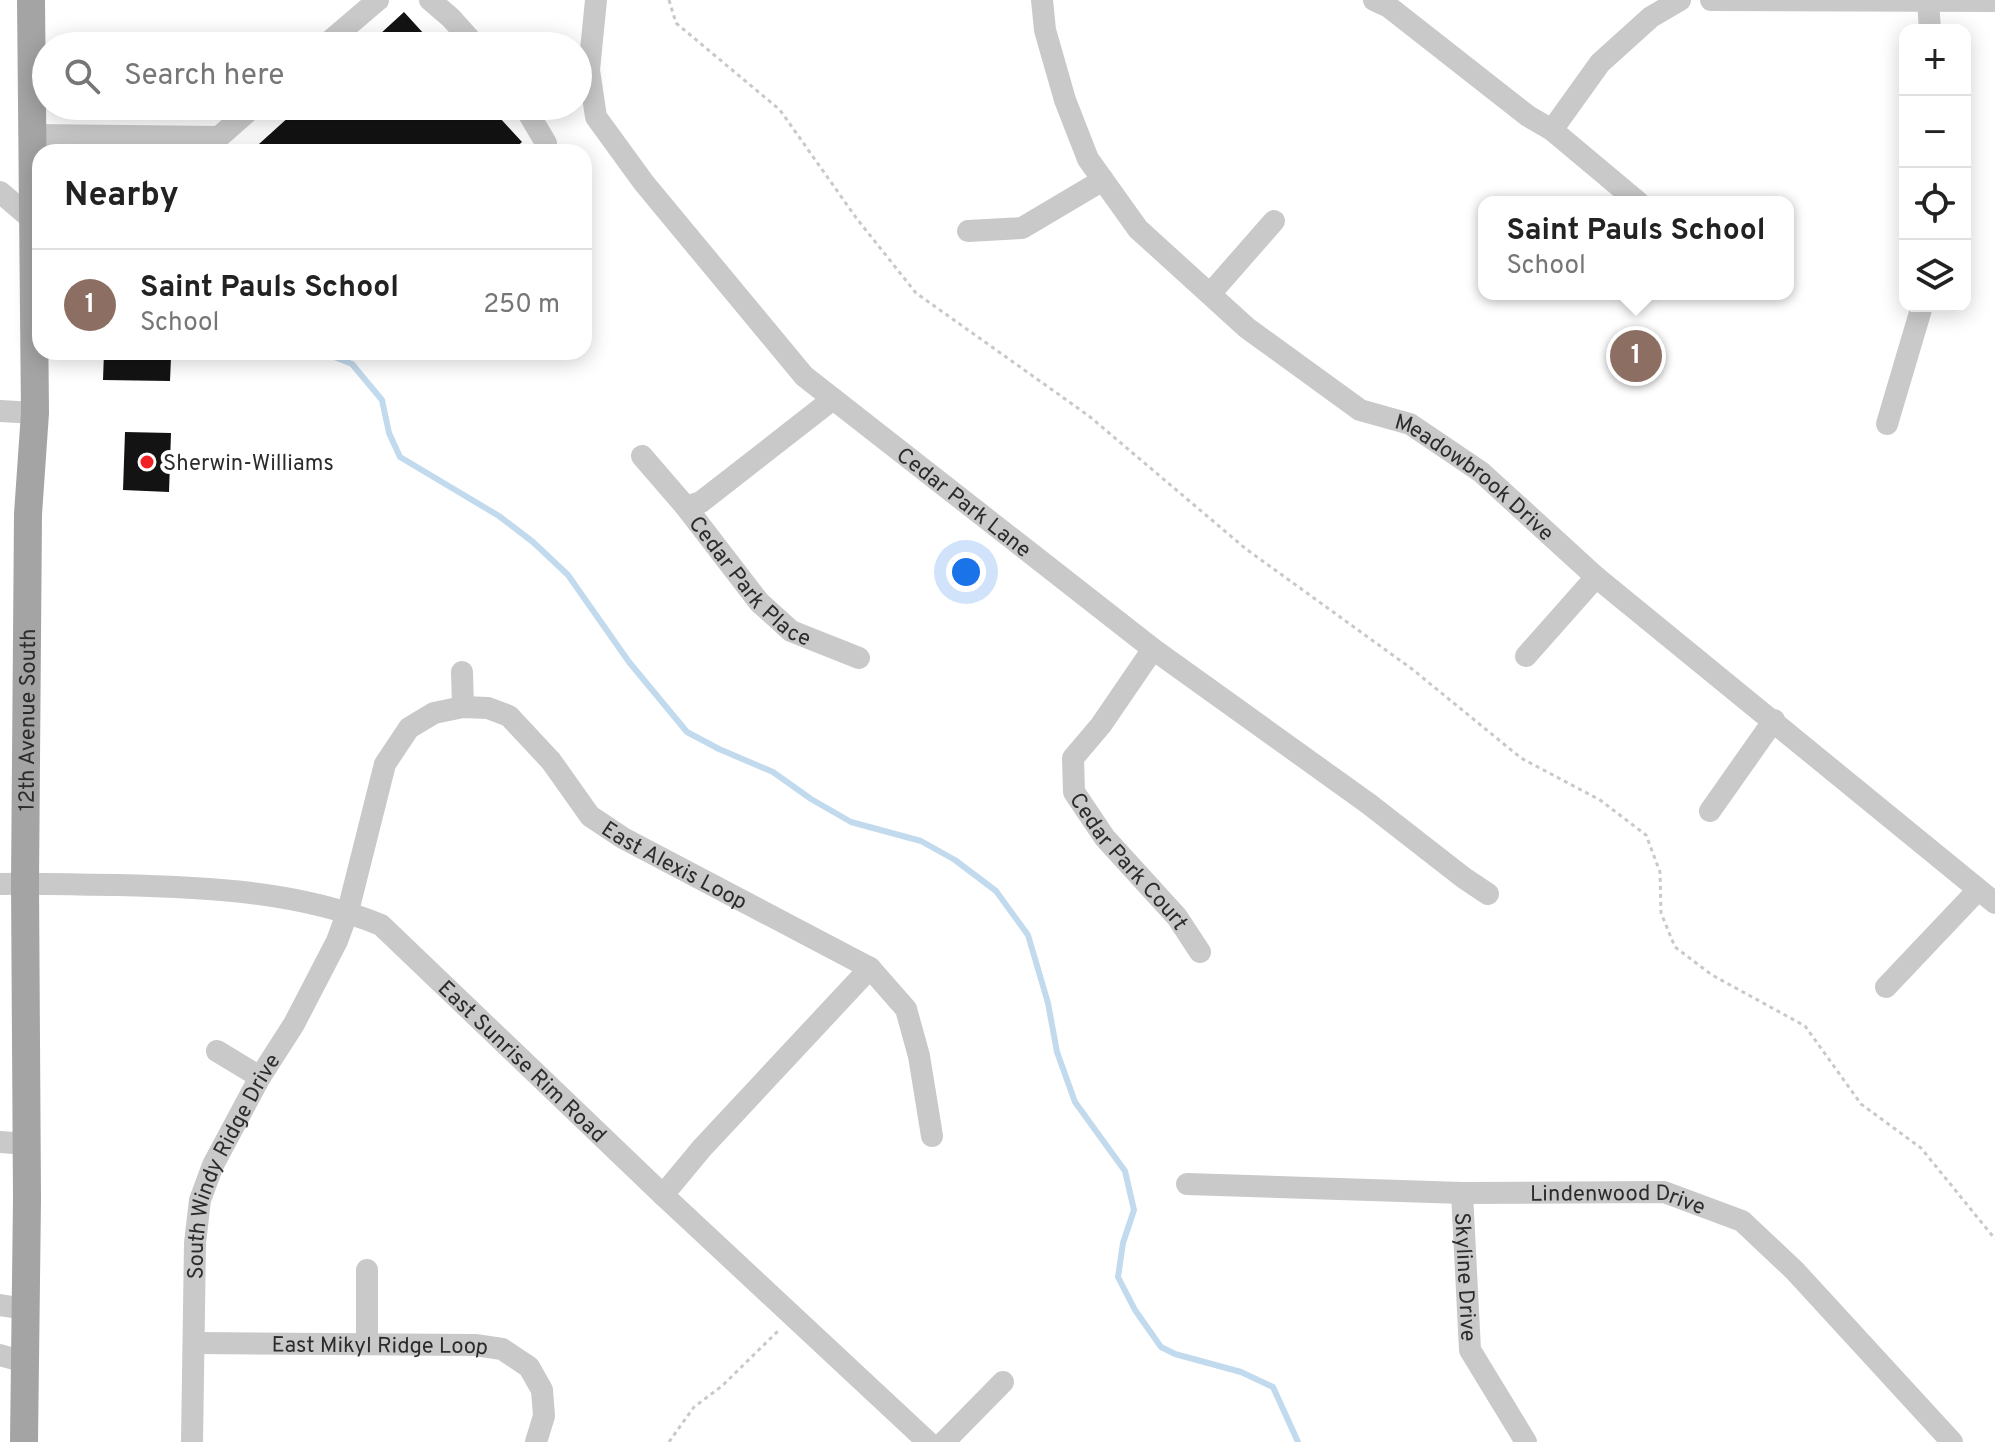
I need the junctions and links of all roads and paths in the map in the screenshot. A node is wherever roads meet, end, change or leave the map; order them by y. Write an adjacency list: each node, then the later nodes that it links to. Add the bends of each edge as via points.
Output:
1 (31, 0): 16 (main road, 12th Avenue South)
2 (378, 0): 13 (street)
3 (430, 0): 14 (street)
4 (596, 0): 15 (street, Cedar Park Lane)
5 (669, 0): 63 (path, via 676,23 780,110 916,293 1089,416 1246,549 1412,669 1521,758 1600,800 1646,835 1660,872 1661,913 1675,947 1712,975 1805,1026 1861,1104 1921,1148)
6 (1042, 0): 26 (street, Meadowbrook Drive, via 1065,100 1088,159)
7 (1374, 0): 21 (street)
8 (1680, 0): 21 (street, via 1651,17 1600,63)
9 (1711, 0): 10 (street)
10 (1928, 1): 11 (street); 12 (street)
11 (1995, 1)
12 (1930, 24)
13 (340, 32)
14 (464, 32)
15 (592, 40)
16 (32, 68)
17 (592, 90): 35 (street, Cedar Park Lane, via 596,117 644,183 804,376)
18 (33, 120): 22 (main road, 12th Avenue South)
19 (238, 120): 24 (street, via 219,137)
20 (532, 120): 25 (street)
21 (1552, 130): 28 (street)
22 (33, 135): 23 (main road, 12th Avenue South); 24 (street)
23 (33, 144)
24 (180, 144)
25 (546, 144)
26 (1103, 180): 31 (street, via 1022,228); 32 (street, Meadowbrook Drive, via 1138,229)
27 (0, 192): 29 (street)
28 (1631, 196)
29 (32, 219)
30 (1274, 221): 32 (street)
31 (968, 231)
32 (1210, 294): 41 (street, Meadowbrook Drive, via 1247,328 1360,410 1410,424 1481,472)
33 (1920, 312): 38 (street)
34 (34, 360): 37 (main road, 12th Avenue South)
35 (833, 399): 40 (street, Cedar Park Place, via 701,502); 42 (street, Cedar Park Lane)
36 (0, 411): 37 (street)
37 (35, 413): 49 (main road, 12th Avenue South)
38 (1887, 424)
39 (642, 456): 40 (street)
40 (686, 507): 44 (street, Cedar Park Place, via 759,602 791,631)
41 (1596, 577): 43 (street); 47 (street, Meadowbrook Drive)
42 (1153, 649): 50 (street, Cedar Park Lane); 53 (street, Cedar Park Court, via 1073,758 1074,792 1105,838 1177,917)
43 (1526, 656)
44 (859, 658)
45 (462, 672): 46 (street)
46 (463, 707): 52 (street, East Alexis Loop, via 434,713 409,728 385,764); 54 (street, East Alexis Loop, via 509,716 551,761 590,816 623,838)
47 (1774, 720): 48 (street); 51 (street, Meadowbrook Drive)
48 (1710, 811)
49 (13, 884): 52 (street, East Sunrise Rim Road, via 193,887); 59 (main road, 12th Avenue South)
50 (1488, 894)
51 (1987, 896): 55 (street)
52 (348, 911): 57 (street, South Windy Ridge Drive, via 294,1024); 62 (street, East Sunrise Rim Road, via 381,925)
53 (1200, 952)
54 (870, 968): 58 (street, via 906,1009); 62 (street)
55 (1886, 987)
56 (217, 1051): 57 (street)
57 (260, 1077): 67 (street, South Windy Ridge Drive, via 200,1200)
58 (932, 1136)
59 (14, 1143): 65 (main road, 12th Avenue South)
60 (1187, 1184): 61 (street, Lindenwood Drive)
61 (1462, 1193): 77 (street, Skyline Drive, via 1470,1350); 78 (street, Lindenwood Drive, via 1664,1192 1742,1221)
62 (663, 1195): 66 (street, East Sunrise Rim Road)
63 (1995, 1239)
64 (367, 1270): 68 (street)
65 (13, 1307): 69 (main road, 12th Avenue South)
66 (794, 1317): 74 (path, via 694,1407); 75 (street, East Sunrise Rim Road)
67 (194, 1343): 68 (street, East Mikyl Ridge Loop); 72 (street, South Windy Ridge Drive)
68 (367, 1344): 73 (street, East Mikyl Ridge Loop, via 502,1349 529,1367 542,1390 544,1416)
69 (12, 1359): 71 (main road, 12th Avenue South)
70 (1003, 1382): 76 (street)
71 (24, 1442)
72 (192, 1442)
73 (536, 1442)
74 (669, 1442)
75 (928, 1442)
76 (944, 1442)
77 (1526, 1442)
78 (1952, 1442)

